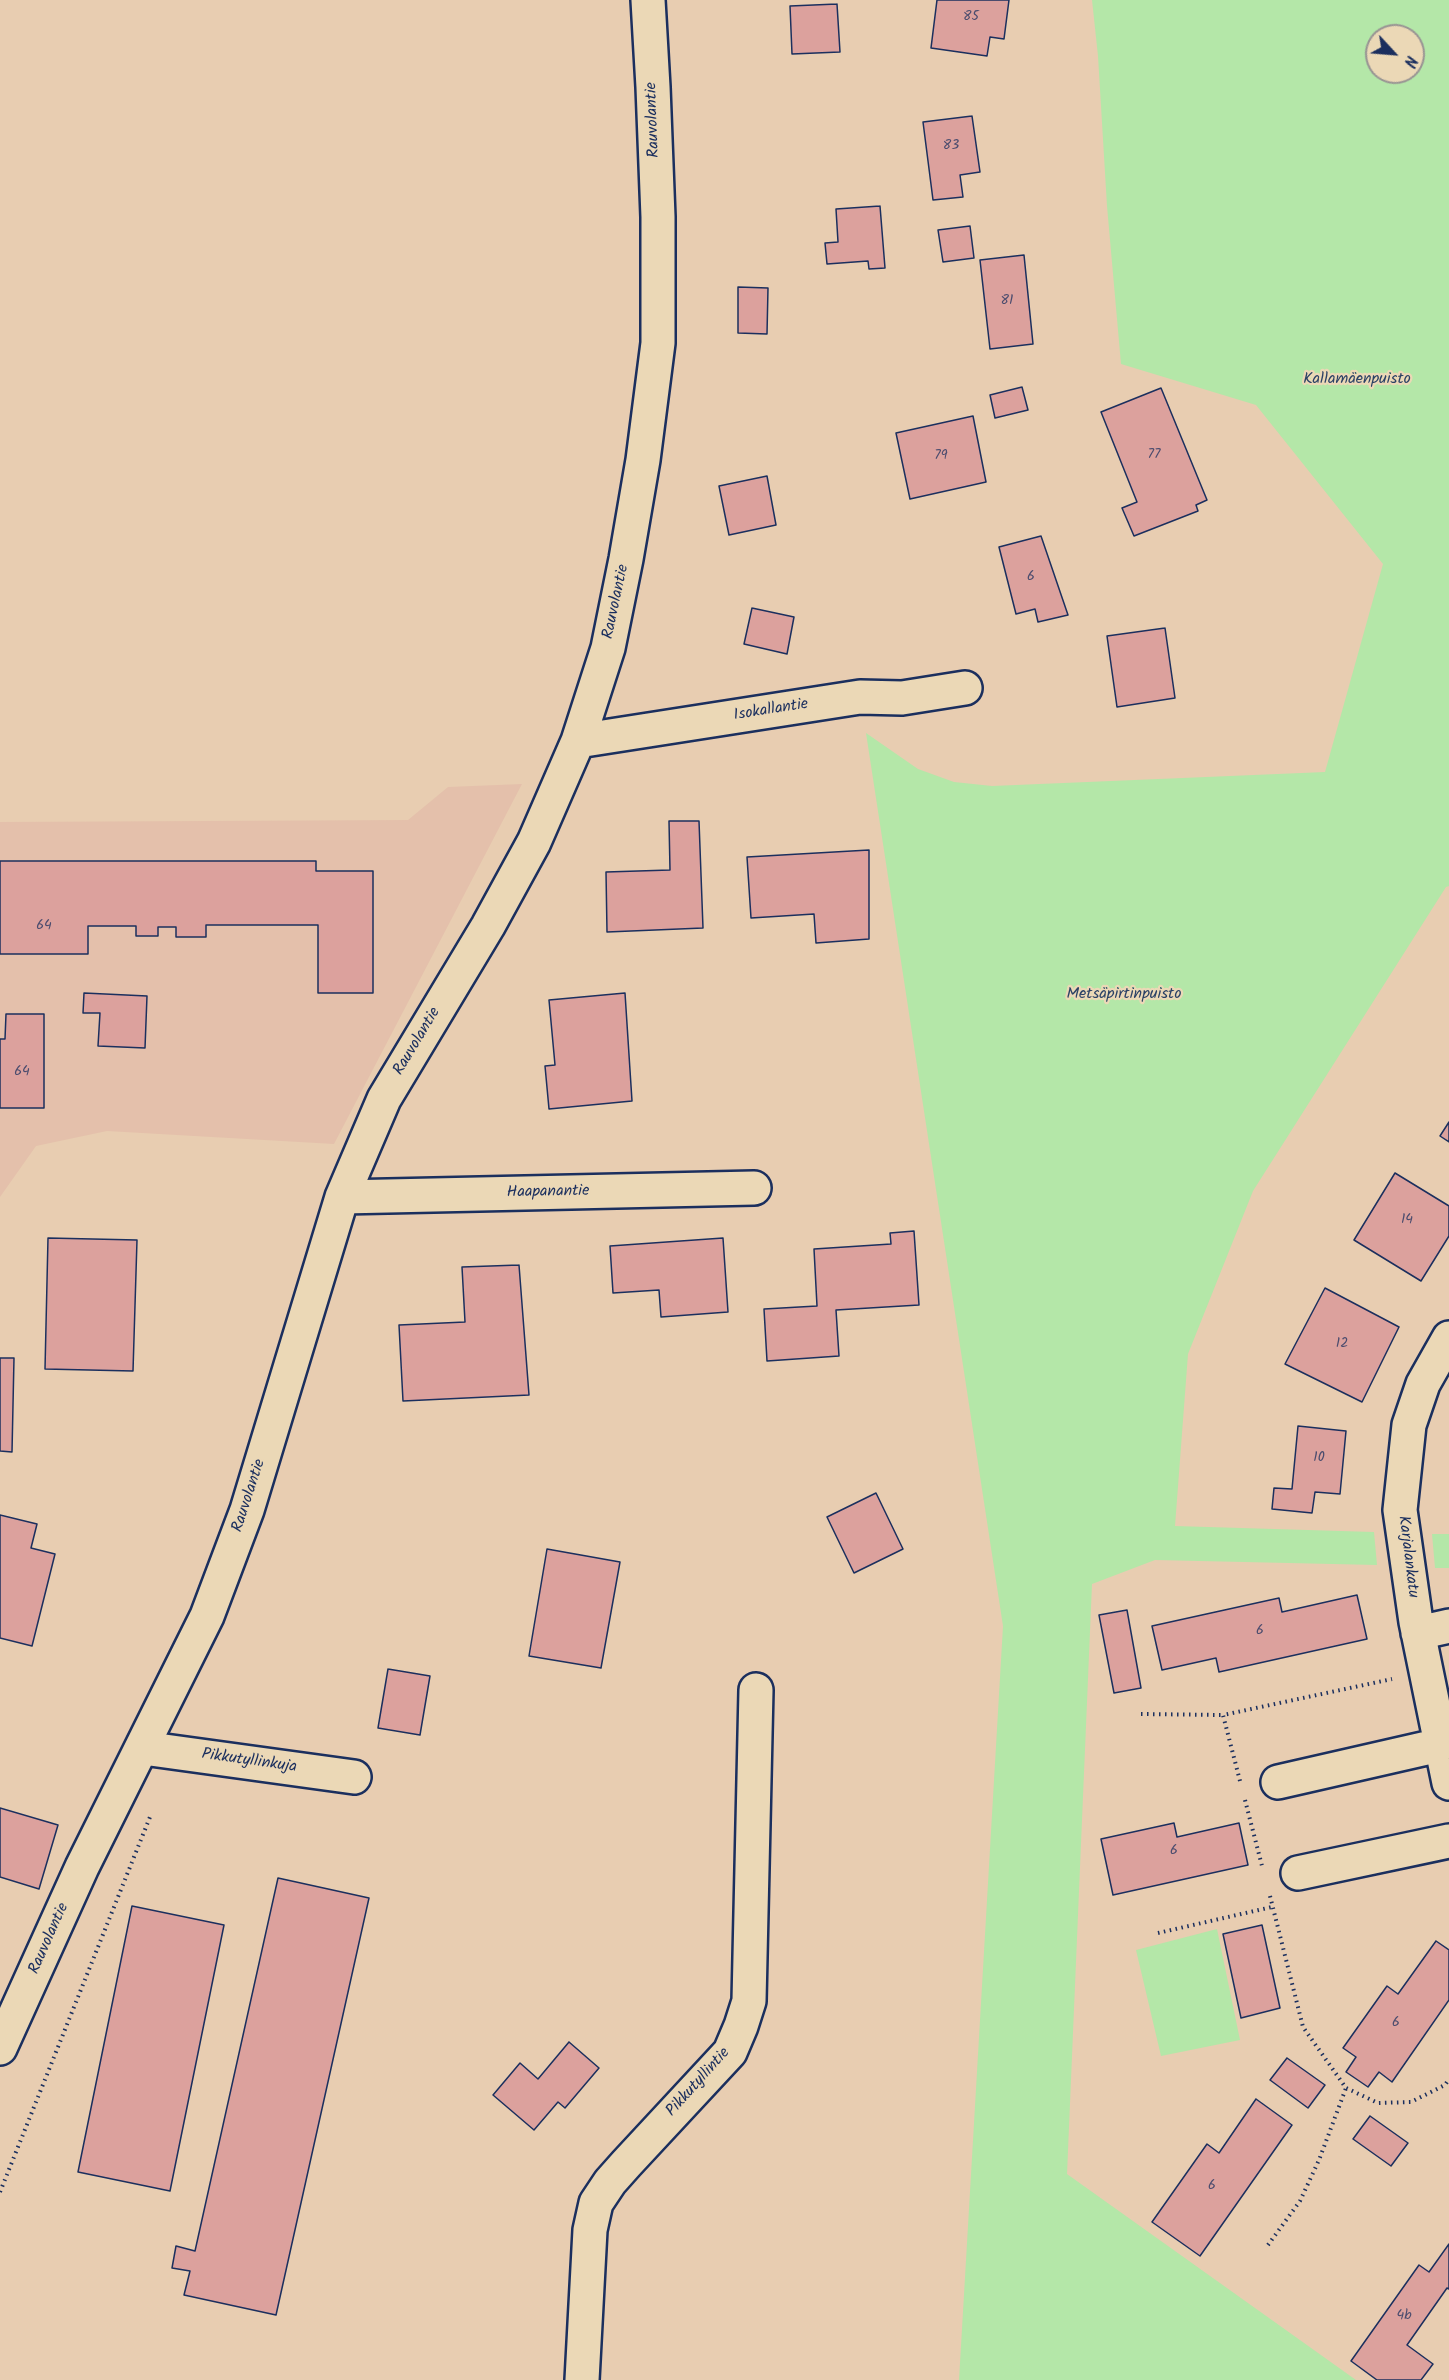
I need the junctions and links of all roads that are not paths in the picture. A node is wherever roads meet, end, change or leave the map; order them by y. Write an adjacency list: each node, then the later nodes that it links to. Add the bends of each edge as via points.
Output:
1 (648, 0): 3 (street, Rauvolantie, via 658,217 658,343 626,559 608,648)
2 (965, 688): 3 (street, Isokallantie, via 903,698 860,697)
3 (578, 741): 5 (street, Rauvolantie, via 534,842 494,916 384,1099)
4 (754, 1188): 5 (street, Haapanantie)
5 (342, 1197): 11 (street, Rauvolantie, via 247,1510 207,1616)
6 (1449, 1338): 8 (street, Karjalankatu, via 1423,1384 1412,1414 1402,1474 1406,1563)
7 (1449, 1626): 8 (street)
8 (1418, 1632): 10 (street, Karjalankatu)
9 (756, 1690): 18 (street, Pikkutyllintie, via 749,2001 730,2052 610,2182 596,2203 590,2230)
10 (1440, 1745): 13 (street); 14 (street, Karjalankatu)
11 (143, 1748): 12 (street, Pikkutyllinkuja); 17 (street, Rauvolantie, via 82,1868)
12 (354, 1777)
13 (1278, 1782)
14 (1449, 1783)
15 (1449, 1841): 16 (street)
16 (1298, 1873)
17 (0, 2048)
18 (582, 2380)

